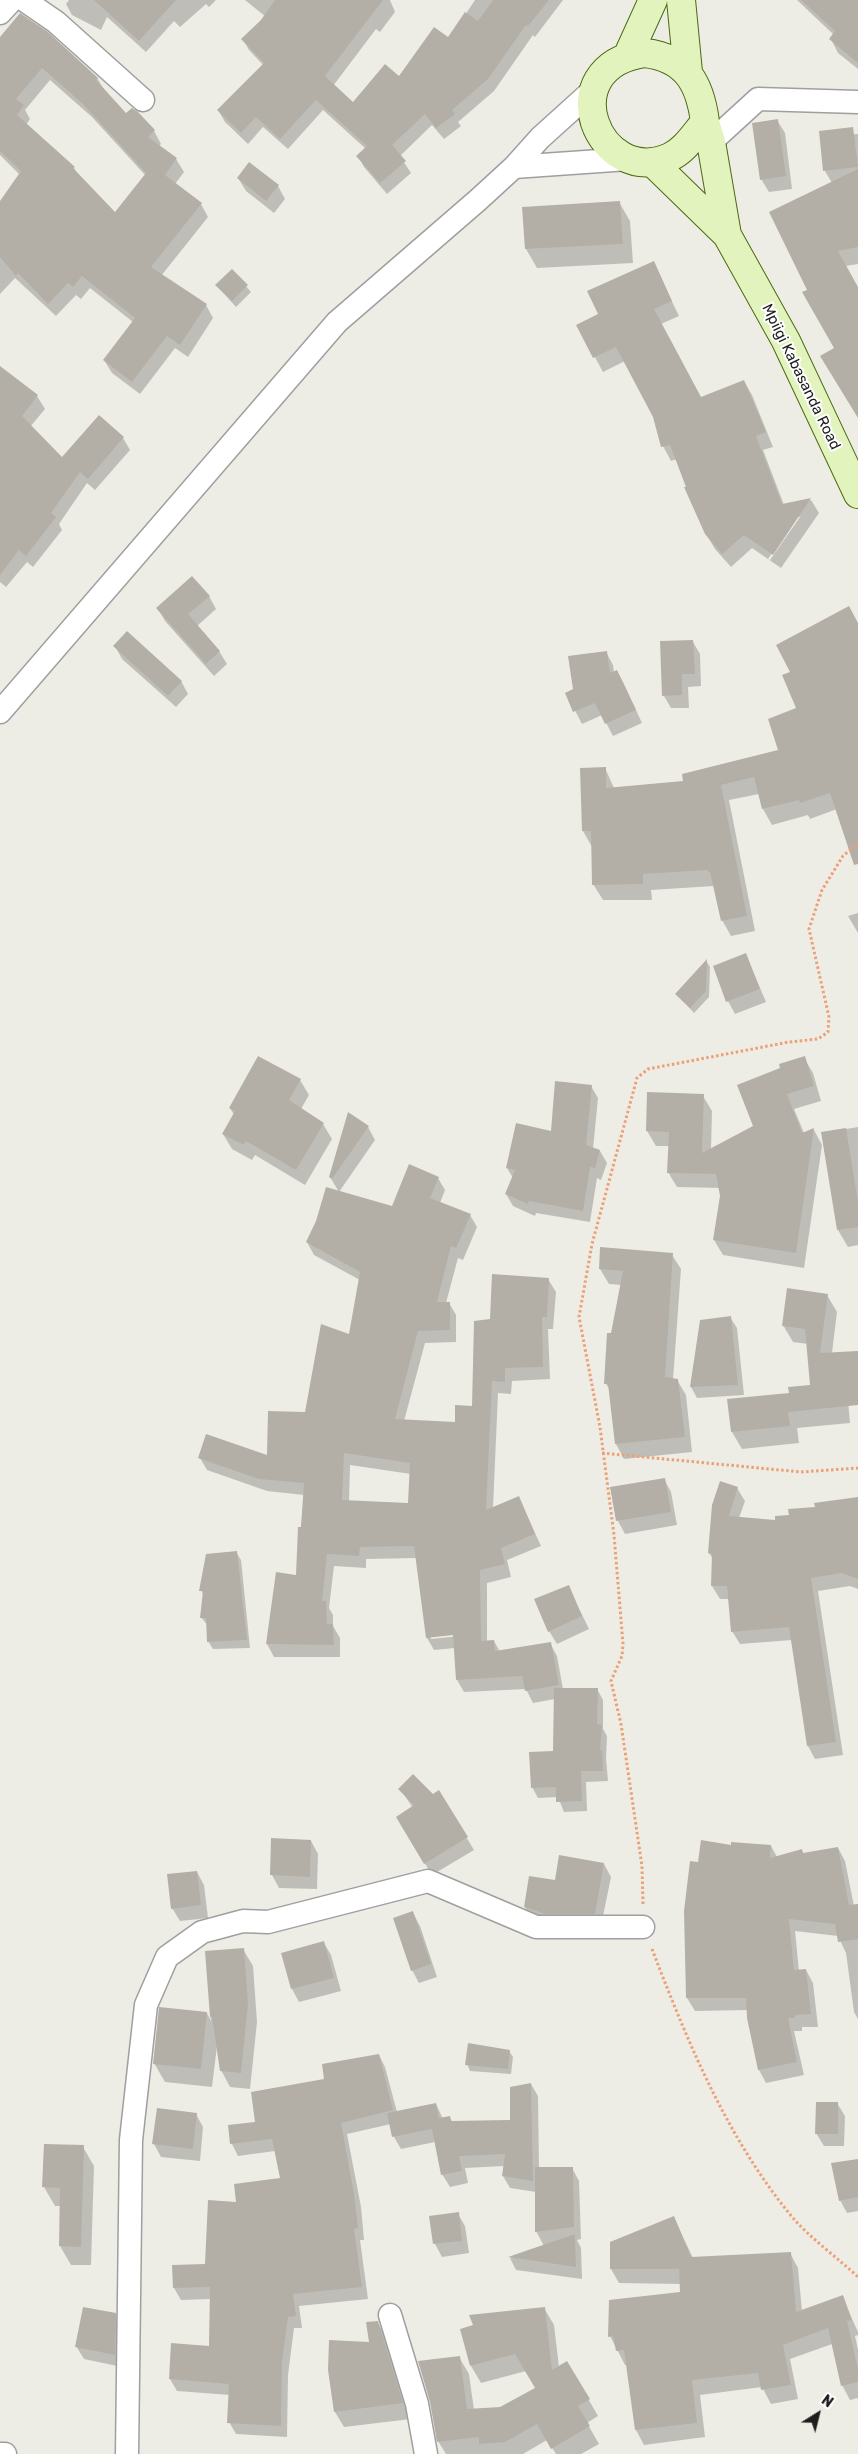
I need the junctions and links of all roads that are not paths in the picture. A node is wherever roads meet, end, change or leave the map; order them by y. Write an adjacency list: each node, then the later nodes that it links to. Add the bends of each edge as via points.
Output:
1 (12, 0): 5 (street)
2 (24, 0): 9 (street, via 56,22)
3 (653, 0): 6 (main road)
4 (681, 0): 7 (main road)
5 (0, 13)
6 (628, 55): 7 (main road, via 661,54); 8 (main road, via 602,75)
7 (688, 72): 11 (main road, via 699,92)
8 (592, 91): 12 (main road, via 594,123 607,145); 13 (street, via 540,138)
9 (143, 100)
10 (858, 102): 11 (street, via 758,99)
11 (708, 132): 12 (main road, via 670,157); 14 (main road, Mpiigi Kabasanda Road)
12 (640, 160): 13 (street); 14 (main road, Mpiigi Kabasanda Road)
13 (514, 167): 16 (street, via 337,322)
14 (727, 235): 15 (main road, Mpiigi Kabasanda Road, via 786,341)
15 (858, 494)
16 (0, 712)
17 (644, 1927): 21 (street, via 536,1927 428,1881 268,1922 243,1921 202,1932 167,1957 146,2005 132,2140)
18 (390, 2315): 22 (street, via 417,2404)
19 (0, 2454): 20 (street)
20 (5, 2454)
21 (127, 2454)
22 (426, 2454)

